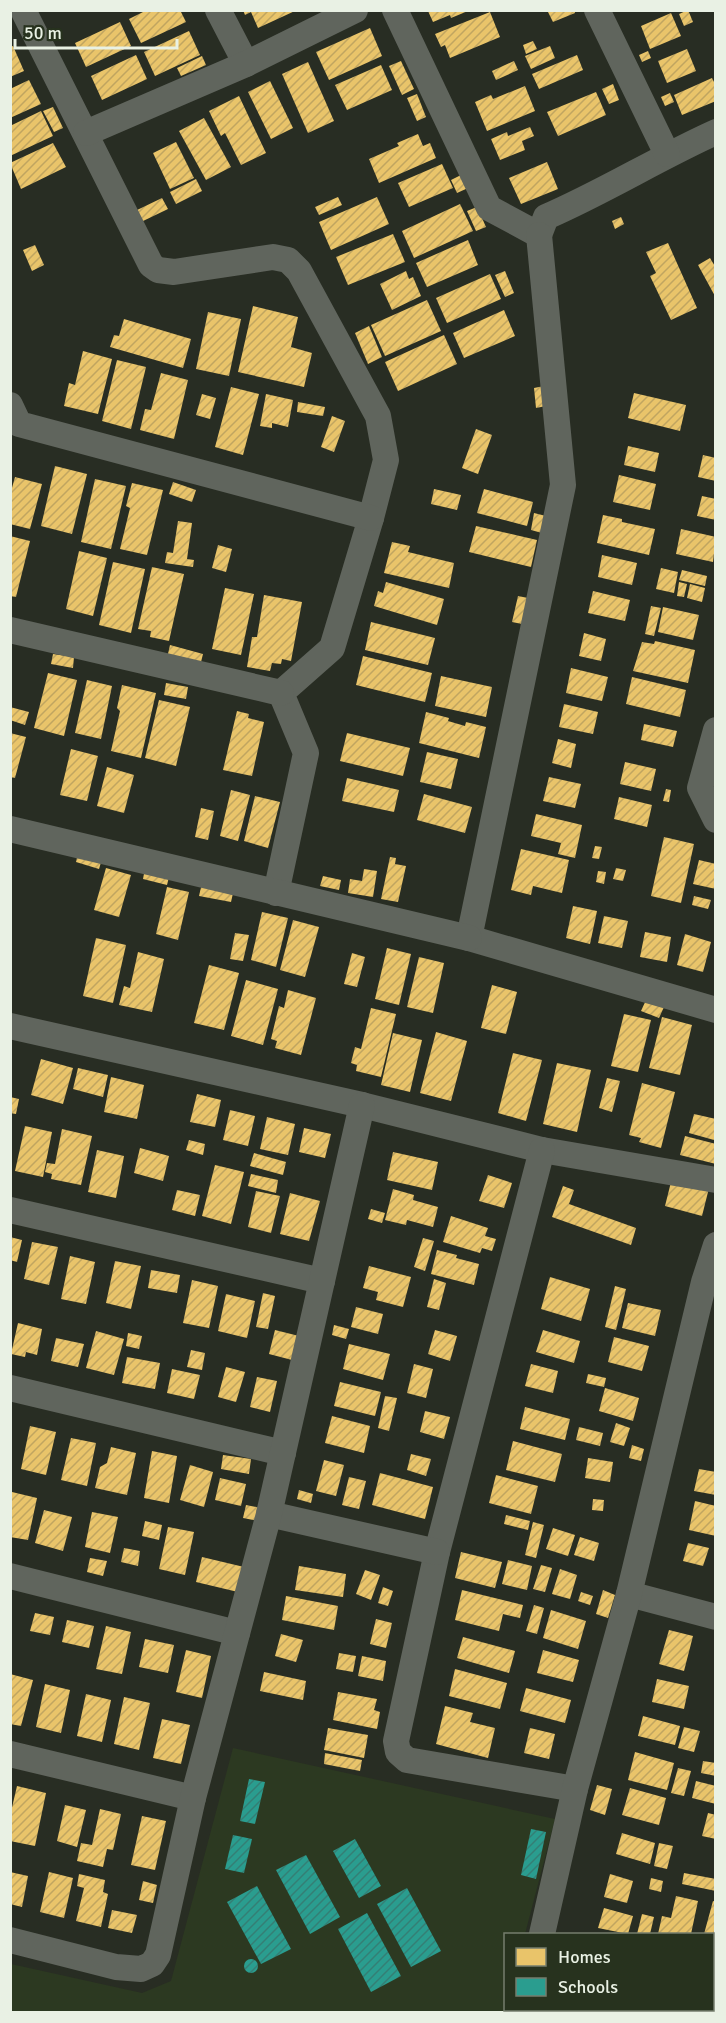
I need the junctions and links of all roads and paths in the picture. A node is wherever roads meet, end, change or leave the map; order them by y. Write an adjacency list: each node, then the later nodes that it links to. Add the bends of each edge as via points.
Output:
1 (23, 10): 8 (street)
2 (218, 10): 6 (street)
3 (355, 10): 6 (street)
4 (395, 10): 10 (street, via 489,208)
5 (597, 10): 9 (street)
6 (246, 64): 8 (street)
7 (716, 132): 9 (street)
8 (86, 133): 12 (street, via 146,258 158,270 174,272 273,257 295,264 378,416 386,460)
9 (667, 154): 10 (street, via 546,217)
10 (539, 234): 19 (street, via 563,485)
11 (10, 405): 12 (street, via 19,424)
12 (371, 518): 14 (street, via 332,648)
13 (10, 630): 14 (street)
14 (281, 693): 18 (street, via 306,753)
15 (716, 730): 16 (street, via 700,788)
16 (716, 820)
17 (10, 830): 18 (street)
18 (276, 893): 19 (street)
19 (470, 938): 20 (street)
20 (716, 1010)
21 (10, 1026): 22 (street)
22 (362, 1105): 23 (street); 27 (street)
23 (542, 1150): 24 (street); 31 (street)
24 (716, 1180)
25 (10, 1210): 27 (street)
26 (716, 1245): 33 (street)
27 (322, 1281): 29 (street)
28 (10, 1388): 29 (street)
29 (283, 1453): 30 (street)
30 (269, 1514): 31 (street); 35 (street)
31 (437, 1552): 37 (street, via 396,1741 398,1752 407,1760)
32 (10, 1576): 35 (street)
33 (629, 1594): 34 (street); 37 (street)
34 (716, 1617)
35 (237, 1633): 38 (street)
36 (10, 1754): 38 (street)
37 (575, 1789): 39 (street)
38 (194, 1798): 40 (street, via 159,1955 152,1964 141,1969 117,1967)
39 (542, 1933)
40 (10, 1940)

